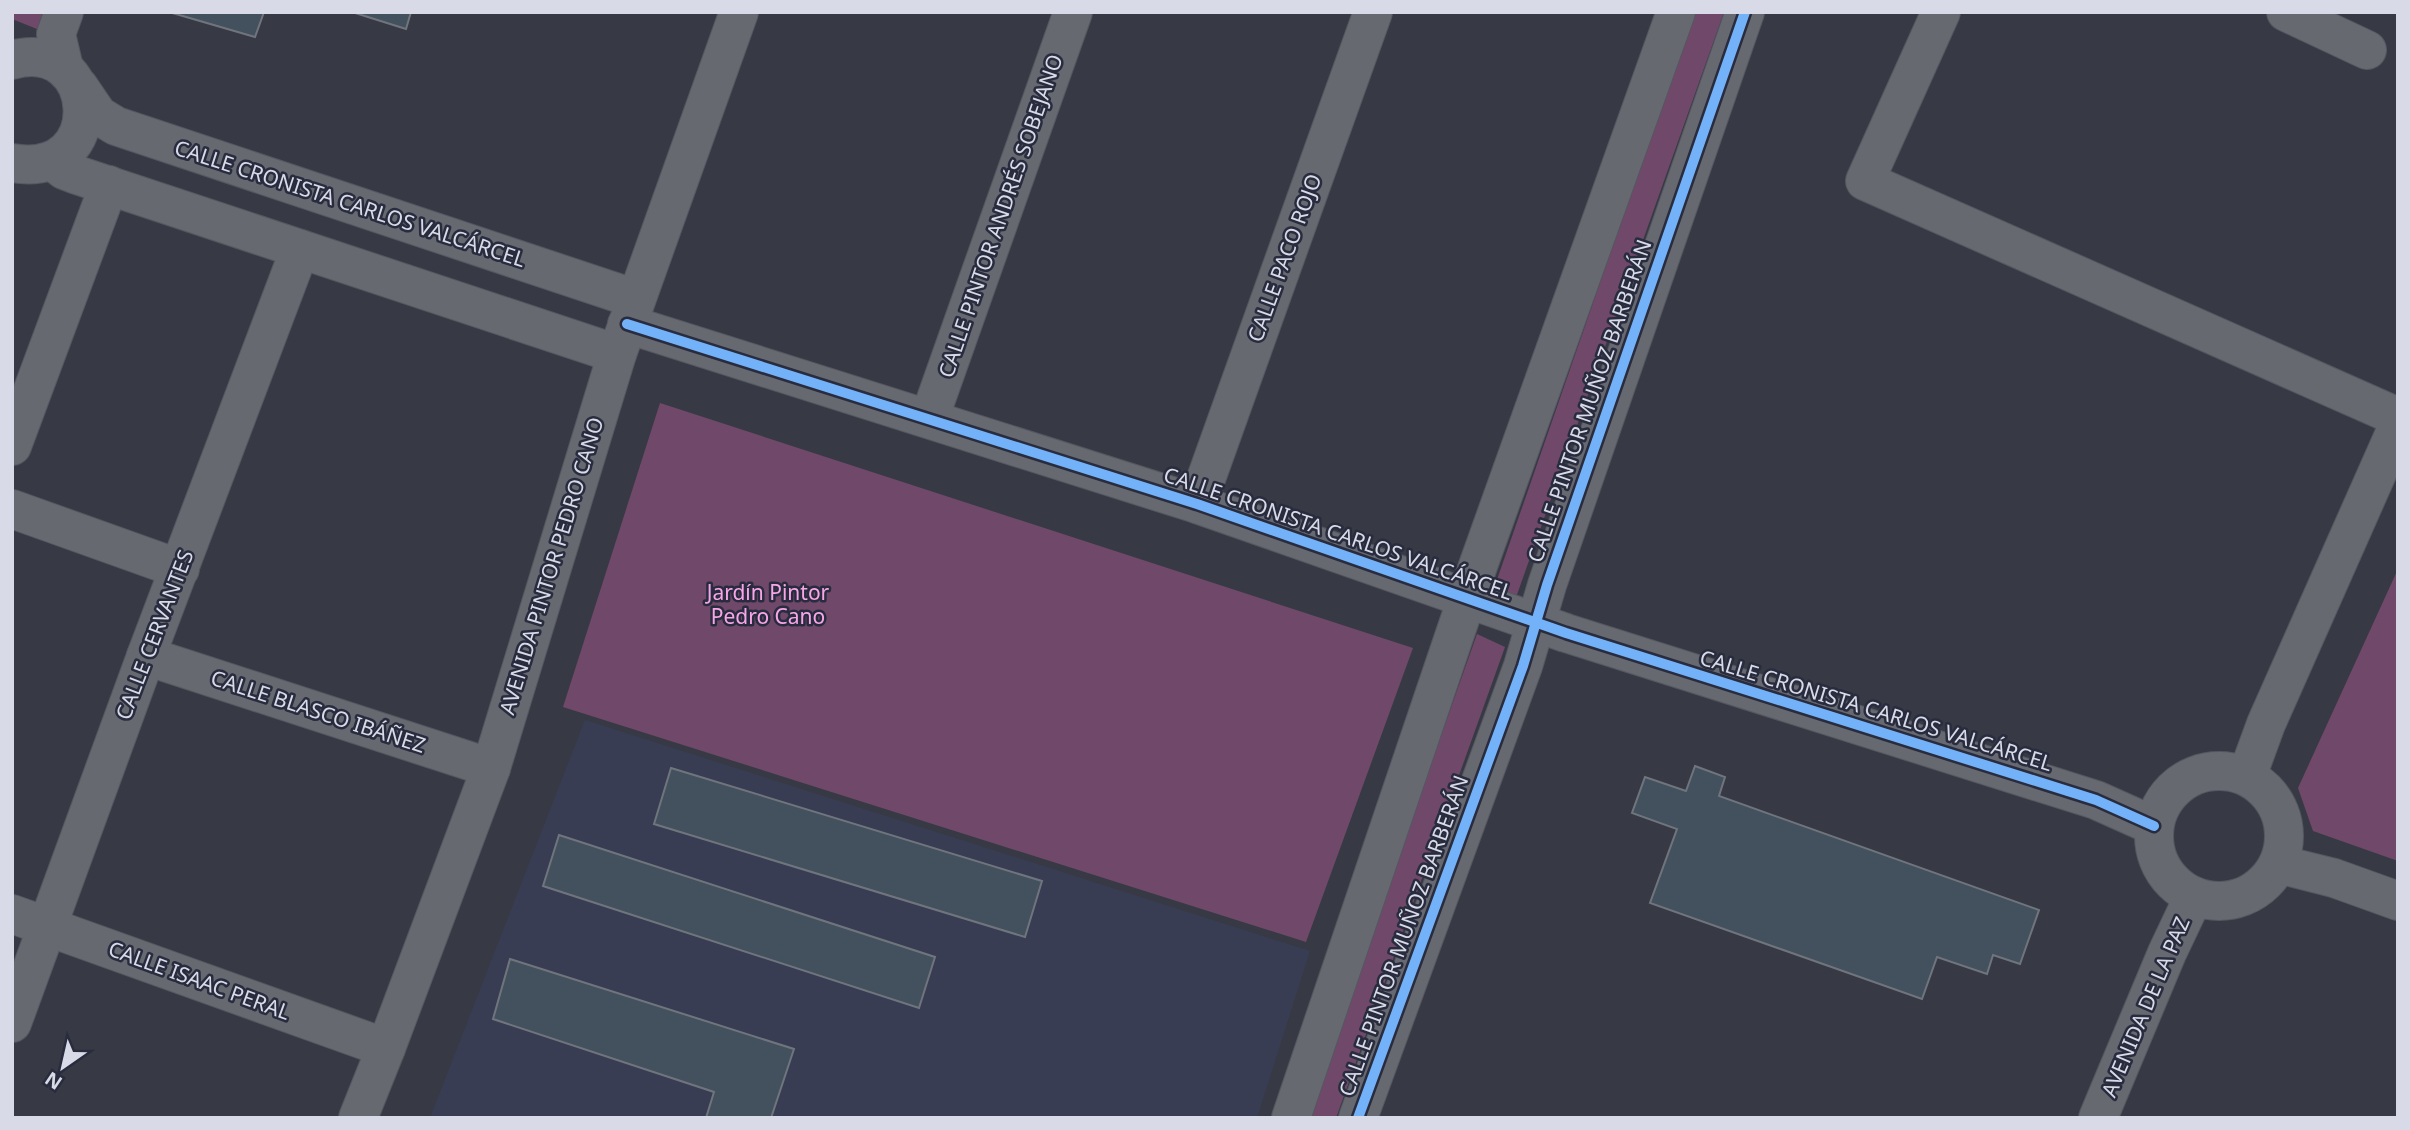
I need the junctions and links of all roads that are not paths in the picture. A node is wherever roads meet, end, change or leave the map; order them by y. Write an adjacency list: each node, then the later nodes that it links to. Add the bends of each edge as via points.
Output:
1 (739, 12): 14 (street, AVENIDA PINTOR PEDRO CANO)
2 (1073, 12): 16 (street, CALLE PINTOR ANDRÉS SOBEJANO)
3 (1373, 12): 19 (street, CALLE PACO ROJO)
4 (1676, 12): 22 (street)
5 (1745, 12): 23 (street, CALLE PINTOR MUÑOZ BARBERÁN)
6 (1941, 12): 15 (street, via 1865,181)
7 (2287, 12): 8 (street)
8 (2367, 50)
9 (50, 53): 10 (street, via 84,108 81,129 69,149); 14 (street, CALLE CRONISTA CARLOS VALCÁRCEL, via 98,115 116,126)
10 (53, 161): 11 (street, via 30,166); 12 (street, CALLE CRONISTA CARLOS VALCÁRCEL, via 64,170)
11 (12, 163)
12 (109, 185): 13 (street, CALLE CRONISTA CARLOS VALCÁRCEL); 18 (street)
13 (300, 249): 14 (street, CALLE CRONISTA CARLOS VALCÁRCEL); 21 (street, CALLE CERVANTES)
14 (627, 326): 16 (street, CALLE CRONISTA CARLOS VALCÁRCEL); 25 (street, AVENIDA PINTOR PEDRO CANO)
15 (2398, 417)
16 (929, 419): 19 (street, CALLE CRONISTA CARLOS VALCÁRCEL)
17 (2398, 426): 26 (street)
18 (12, 446)
19 (1197, 504): 22 (street, CALLE CRONISTA CARLOS VALCÁRCEL)
20 (12, 509): 21 (street)
21 (180, 569): 24 (street, CALLE CERVANTES)
22 (1468, 601): 23 (street, CALLE CRONISTA CARLOS VALCÁRCEL); 36 (street)
23 (1535, 623): 27 (street, CALLE CRONISTA CARLOS VALCÁRCEL, via 2096,800); 37 (street, CALLE PINTOR MUÑOZ BARBERÁN)
24 (146, 656): 25 (street, CALLE BLASCO IBÁÑEZ); 32 (street, CALLE CERVANTES)
25 (491, 768): 34 (street, AVENIDA PINTOR PEDRO CANO)
26 (2247, 776): 27 (street, via 2217,770 2188,777 2165,797); 28 (street, via 2268,792 2281,814 2285,840)
27 (2154, 825): 29 (street, via 2154,847 2162,868 2176,885)
28 (2278, 864): 29 (street, via 2264,884 2243,897 2219,901); 30 (street)
29 (2194, 896): 38 (street, AVENIDA DE LA PAZ)
30 (2398, 901)
31 (12, 914): 32 (street, CALLE ISAAC PERAL)
32 (48, 926): 33 (street, CALLE CERVANTES); 34 (street, CALLE ISAAC PERAL)
33 (12, 1023)
34 (386, 1048): 35 (street, AVENIDA PINTOR PEDRO CANO)
35 (358, 1118)
36 (1292, 1118)
37 (1358, 1118)
38 (2098, 1118)

